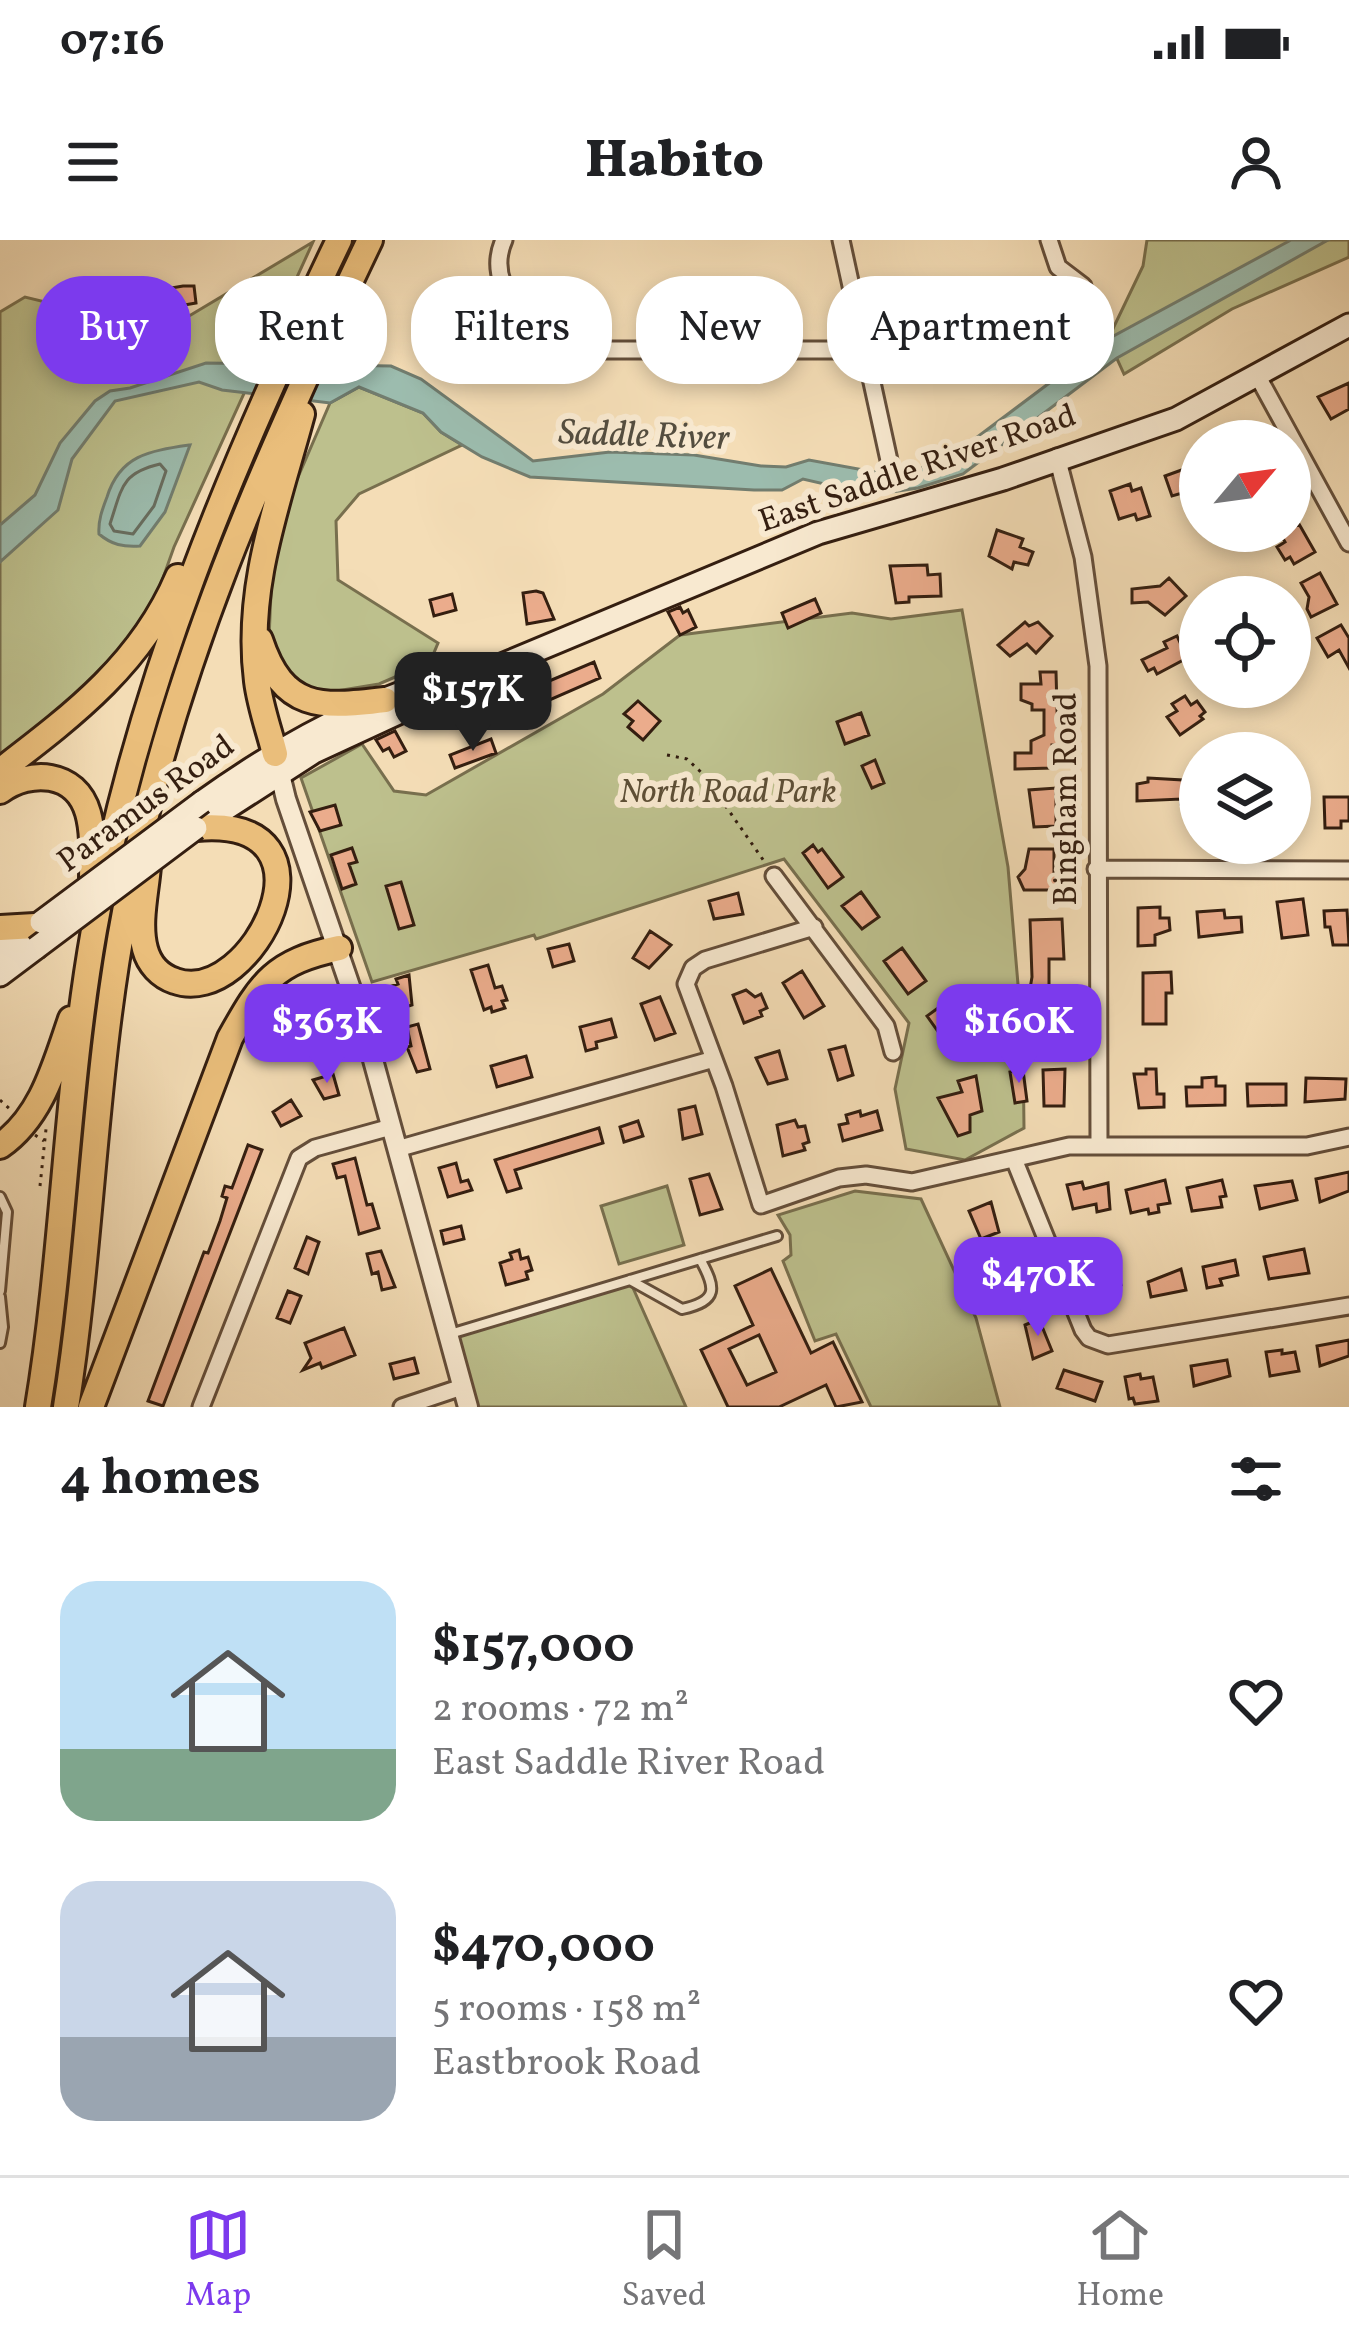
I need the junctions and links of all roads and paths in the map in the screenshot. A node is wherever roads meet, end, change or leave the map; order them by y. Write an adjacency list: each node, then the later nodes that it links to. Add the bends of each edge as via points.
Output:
1 (339, 240): 12 (highway)
2 (370, 240): 13 (highway)
3 (504, 240): 9 (street, via 502,288 566,350)
4 (841, 240): 6 (street)
5 (1049, 240): 7 (street)
6 (849, 276)
7 (1070, 276)
8 (1349, 326): 10 (main road, East Saddle River Road)
9 (827, 350)
10 (1257, 375): 14 (main road, East Saddle River Road, via 1176,419); 16 (street)
11 (873, 384): 15 (street)
12 (254, 425): 22 (highway, via 143,643 95,696); 31 (highway, via 142,727)
13 (290, 429): 17 (highway); 23 (highway, via 206,619)
14 (1057, 457): 18 (main road, East Saddle River Road, via 818,533); 26 (street, Bingham Road, via 1083,557 1098,666)
15 (890, 465)
16 (1349, 543)
17 (254, 614): 19 (highway, via 267,659 297,698); 21 (highway, via 256,679)
18 (502, 665): 19 (main road, East Saddle River Road); 21 (main road, East Saddle River Road)
19 (385, 700): 21 (main road, East Saddle River Road)
20 (667, 755): 28 (path, via 704,775)
21 (277, 763): 25 (main road, East Saddle River Road); 32 (main road, Paramus Road, bridge, via 202,802); 33 (street)
22 (0, 771)
23 (156, 773): 25 (highway, via 145,949 165,976 193,984 218,978 242,956 268,920 279,886 258,838 230,826); 57 (highway, via 114,977)
24 (0, 791): 31 (highway, via 40,776 80,797 90,822)
25 (196, 828): 32 (main road, East Saddle River Road, bridge)
26 (1096, 868): 27 (street); 43 (street, Bingham Road)
27 (1349, 870)
28 (774, 876): 29 (street)
29 (814, 927): 37 (street, via 886,1026); 38 (street, via 693,968 687,994)
30 (0, 928): 32 (highway)
31 (94, 928): 35 (highway)
32 (37, 932): 34 (main road, Paramus Road); 36 (main road, East Saddle River Road)
33 (339, 947): 39 (street); 58 (highway, via 290,961 230,1038)
34 (0, 953)
35 (87, 971): 42 (highway, via 44,1090 24,1126); 56 (highway)
36 (0, 975)
37 (893, 1052)
38 (714, 1059): 44 (street); 45 (street, via 760,1205 839,1178 912,1182)
39 (391, 1126): 44 (street); 59 (street, via 299,1158)
40 (46, 1129): 46 (path)
41 (1349, 1137): 43 (street, via 1307,1146)
42 (0, 1146)
43 (1099, 1146): 45 (street)
44 (397, 1149): 53 (street)
45 (1014, 1159): 52 (street, via 1083,1330 1098,1343)
46 (40, 1186)
47 (0, 1197): 51 (lane, via 7,1212)
48 (777, 1236): 49 (lane)
49 (700, 1258): 50 (lane); 50 (lane, via 712,1290 694,1306 682,1309)
50 (629, 1280): 53 (lane)
51 (0, 1294): 54 (lane)
52 (1349, 1306)
53 (448, 1334): 55 (street)
54 (0, 1343)
55 (465, 1397): 60 (street)
56 (35, 1406)
57 (66, 1407)
58 (91, 1407)
59 (201, 1407)
60 (402, 1407)

